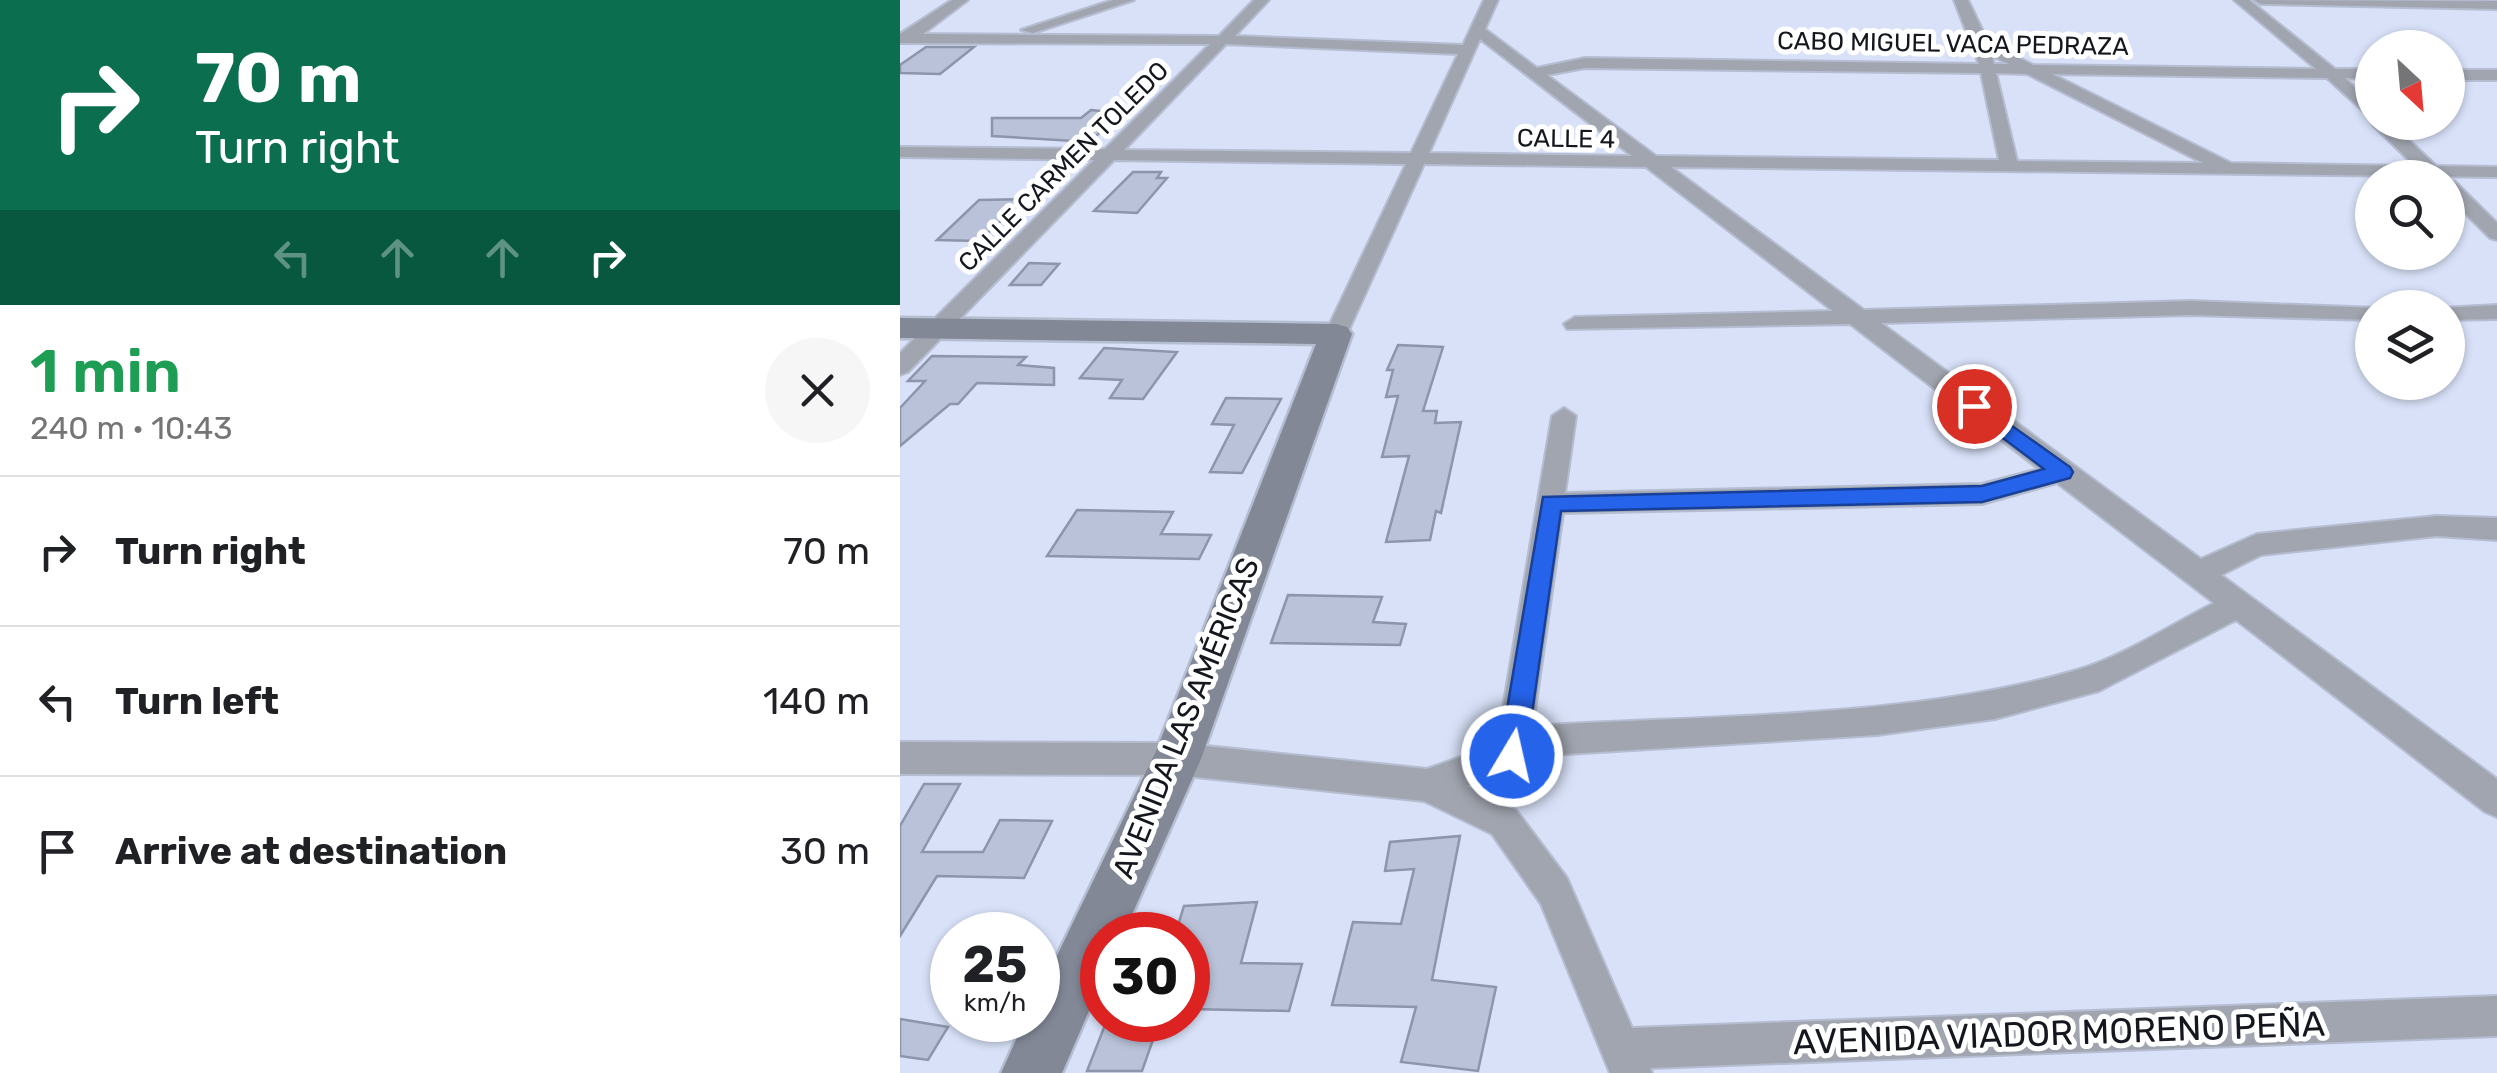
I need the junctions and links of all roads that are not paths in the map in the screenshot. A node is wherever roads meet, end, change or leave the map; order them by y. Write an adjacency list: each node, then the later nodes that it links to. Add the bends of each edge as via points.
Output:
1 (961, 0): 10 (street)
2 (1127, 0): 9 (street)
3 (1262, 0): 11 (street, CALLE CARMEN TOLEDO)
4 (1491, 0): 12 (street)
5 (1961, 0): 13 (street)
6 (2240, 0): 17 (street)
7 (2261, 0): 8 (street)
8 (2497, 5)
9 (999, 38): 10 (street); 11 (street)
10 (903, 40)
11 (1225, 40): 12 (street); 24 (street, CALLE CARMEN TOLEDO)
12 (1473, 40): 16 (street); 26 (street)
13 (1982, 46): 14 (street); 15 (street)
14 (1987, 67): 15 (street, CABO MIGUEL VACA PEDRAZA); 16 (street, CABO MIGUEL VACA PEDRAZA, via 1585,63); 28 (street)
15 (2025, 68): 17 (street, CABO MIGUEL VACA PEDRAZA); 29 (street)
16 (1534, 74): 27 (street)
17 (2332, 74): 18 (street, CABO MIGUEL VACA PEDRAZA); 21 (street)
18 (2355, 74)
19 (2465, 75): 20 (street)
20 (2497, 75)
21 (2355, 97)
22 (2399, 140): 25 (street)
23 (900, 152): 24 (street, CALLE 4)
24 (1106, 158): 26 (street, CALLE 4); 41 (street, CALLE CARMEN TOLEDO)
25 (2419, 160)
26 (1416, 161): 27 (street, CALLE 4); 42 (street)
27 (1654, 164): 28 (street, CALLE 4); 38 (street)
28 (2010, 168): 29 (street, CALLE 4)
29 (2231, 170): 31 (street, CALLE 4)
30 (2497, 172): 32 (street, CALLE 4)
31 (2355, 175)
32 (2465, 176)
33 (2465, 204): 34 (street)
34 (2497, 234)
35 (2465, 312): 36 (street)
36 (2497, 312)
37 (2355, 313): 38 (street, via 2191,308)
38 (1857, 317): 39 (street); 45 (street)
39 (1576, 324)
40 (900, 328): 41 (main road)
41 (937, 329): 42 (main road); 43 (street, CALLE CARMEN TOLEDO)
42 (1332, 346): 52 (main road, AVENIDA LAS AMÉRICAS)
43 (900, 367)
44 (1564, 416): 46 (street)
45 (2062, 472): 46 (street, via 1982,494); 48 (street)
46 (1551, 503): 50 (street)
47 (2497, 528): 48 (street, via 2436,526 2257,544)
48 (2197, 574): 49 (street)
49 (2238, 604): 50 (street, via 2088,681 1995,705 1877,720 1550,740); 54 (street)
50 (1512, 756): 53 (street)
51 (900, 758): 52 (street)
52 (1177, 759): 53 (street); 57 (main road, AVENIDA LAS AMÉRICAS)
53 (1427, 785): 56 (street, via 1504,822 1554,891)
54 (2497, 800)
55 (2497, 1016): 56 (street, AVENIDA VIADOR MORENO PEÑA)
56 (1626, 1061)
57 (1031, 1073)

